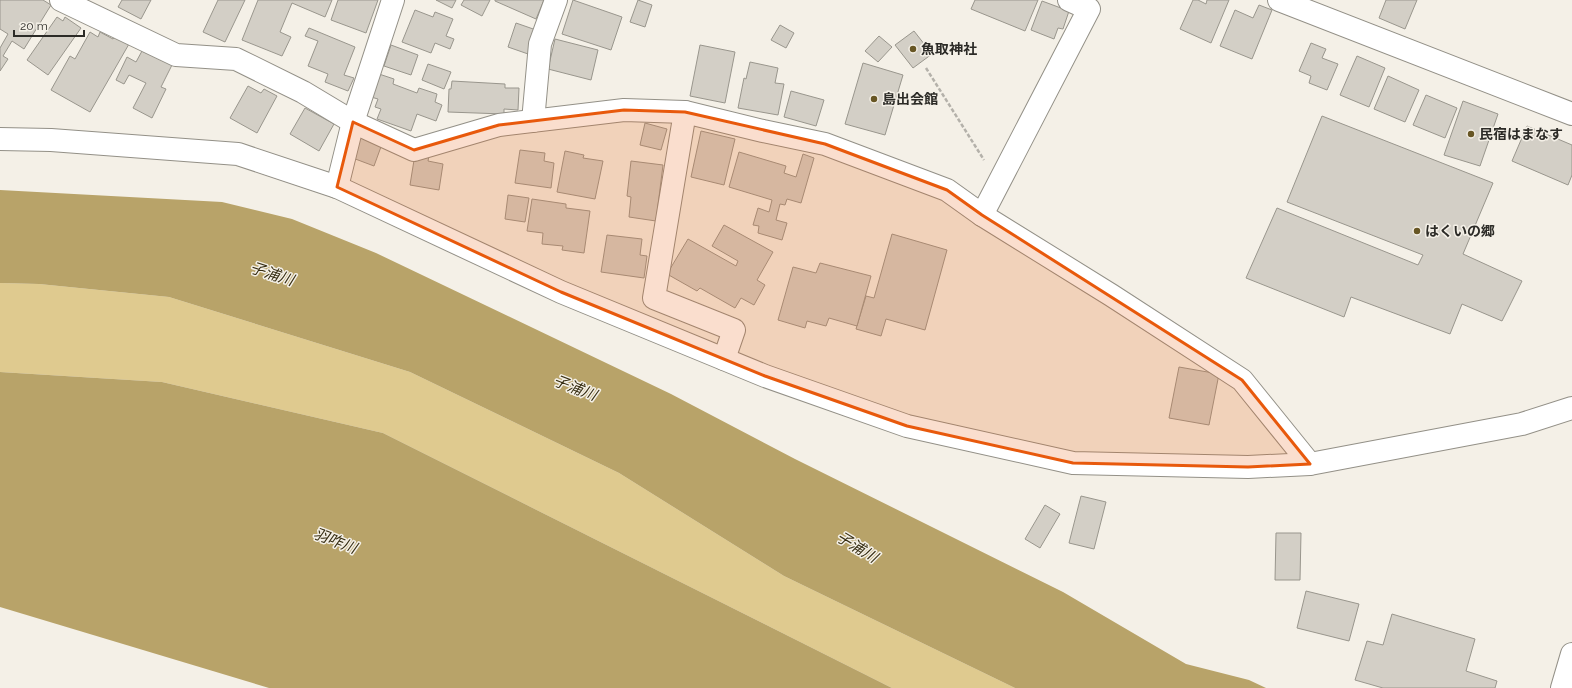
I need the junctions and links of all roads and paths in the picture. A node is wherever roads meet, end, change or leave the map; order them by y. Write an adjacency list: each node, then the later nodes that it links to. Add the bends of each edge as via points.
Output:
1 (61, 0): 11 (street, via 176,55 236,59 303,92)
2 (393, 0): 11 (street)
3 (556, 0): 10 (street, via 540,44)
4 (1069, 0): 13 (street, via 1089,9)
5 (1280, 0): 6 (street)
6 (1318, 7): 9 (street)
7 (926, 68): 13 (path)
8 (685, 112): 10 (street, via 624,110); 15 (street, via 825,144 947,190); 16 (street, via 654,298 734,330)
9 (1572, 114)
10 (533, 121): 11 (street, via 499,125 414,150)
11 (353, 122): 14 (street)
12 (0, 139): 14 (street, via 51,140 238,154)
13 (999, 182): 15 (street)
14 (337, 187): 16 (street, via 561,292)
15 (982, 215): 18 (street, via 1242,380)
16 (724, 359): 18 (street, via 907,426 1073,463 1248,467)
17 (1572, 408): 18 (street, via 1522,424)
18 (1310, 464)
19 (1572, 654): 20 (street)
20 (1562, 688)

